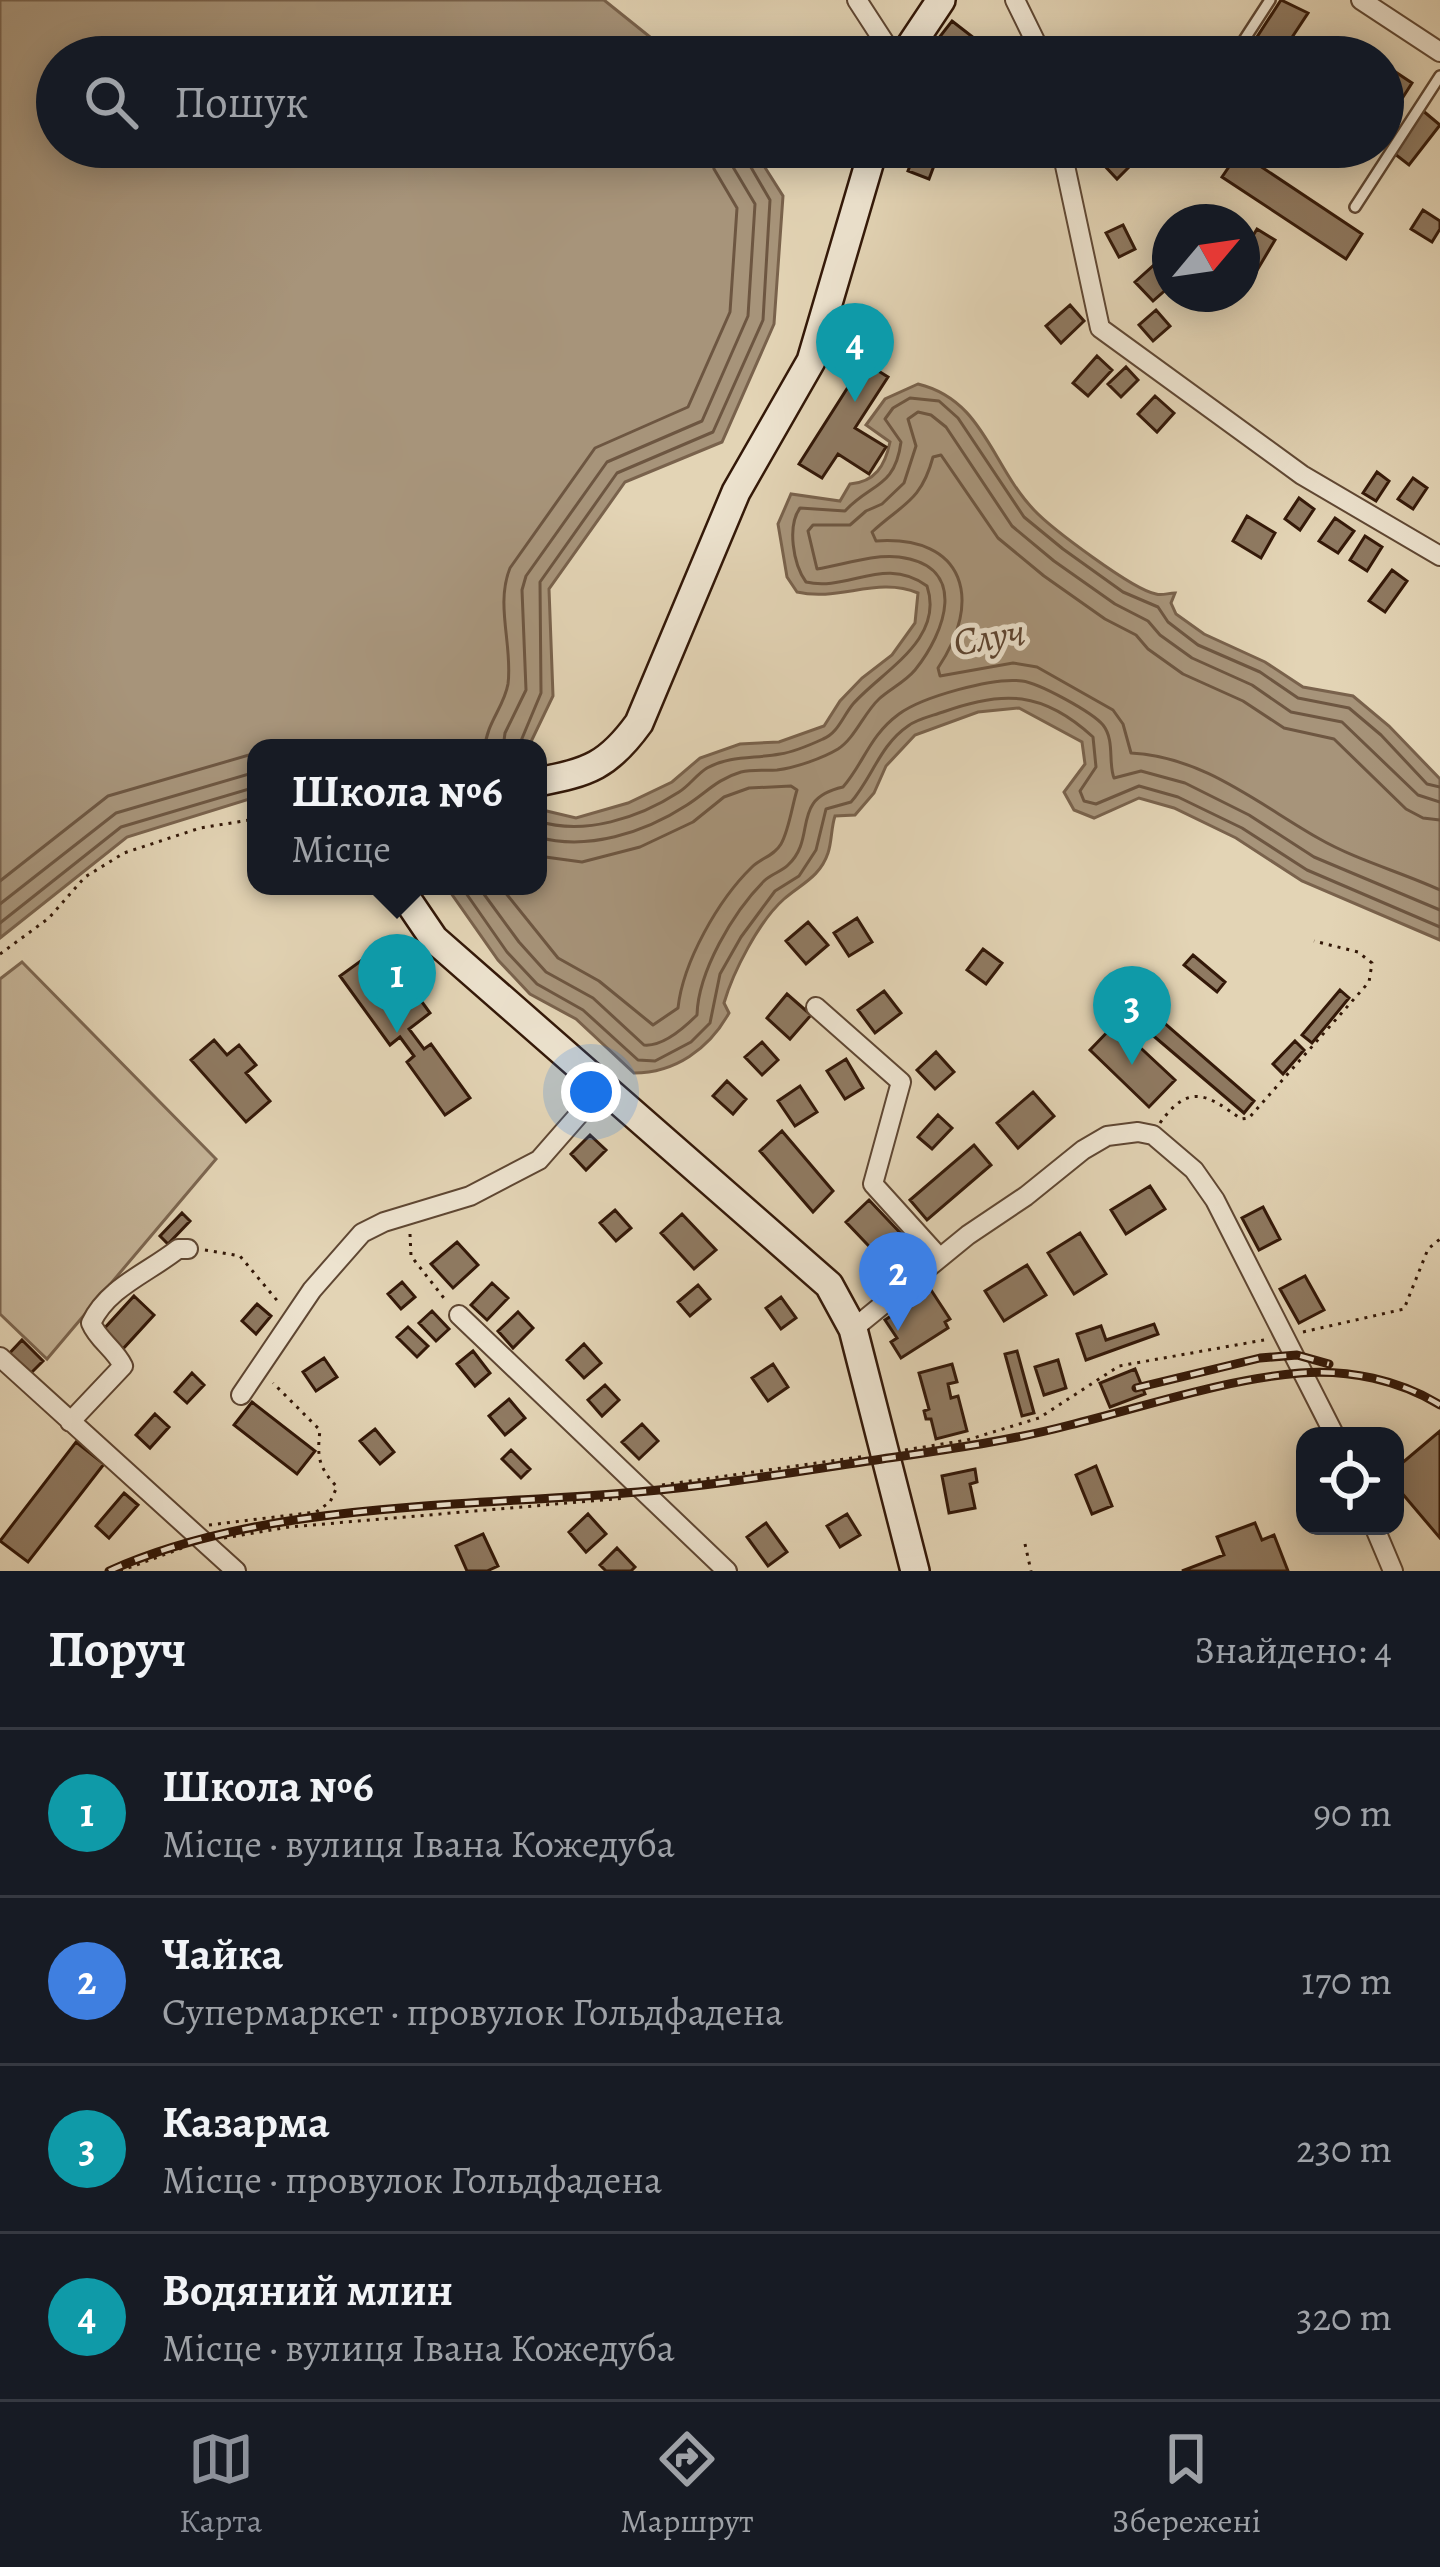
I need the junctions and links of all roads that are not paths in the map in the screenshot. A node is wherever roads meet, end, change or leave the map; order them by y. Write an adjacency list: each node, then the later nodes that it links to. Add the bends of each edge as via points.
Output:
1 (857, 0): 6 (street)
2 (941, 0): 7 (main road)
3 (1015, 0): 8 (street)
4 (1270, 0): 9 (lane)
5 (1361, 0): 10 (street)
6 (880, 36)
7 (917, 36)
8 (1033, 36)
9 (1247, 36)
10 (1440, 52)
11 (1440, 76): 12 (lane)
12 (1404, 131)
13 (868, 168): 18 (main road, via 811,361 736,492 639,723 616,754)
14 (1066, 168): 17 (street, via 1100,328 1302,475)
15 (1380, 168): 16 (lane)
16 (1355, 207)
17 (1440, 556)
18 (547, 780)
19 (404, 895): 21 (main road, via 434,939)
20 (816, 1007): 23 (street, via 901,1082 873,1184)
21 (602, 1088): 25 (main road, via 829,1285); 27 (street, via 539,1160 470,1196 362,1233)
22 (188, 1249): 28 (street, via 124,1285 96,1312 95,1332 123,1366)
23 (939, 1257): 25 (street); 29 (street, via 1107,1136 1153,1135 1215,1200)
24 (459, 1315): 32 (street)
25 (853, 1329): 33 (main road)
26 (0, 1358): 28 (street)
27 (242, 1395)
28 (70, 1422): 31 (street)
29 (1331, 1427)
30 (1378, 1535): 34 (street)
31 (236, 1571)
32 (727, 1571)
33 (915, 1571)
34 (1393, 1571)

